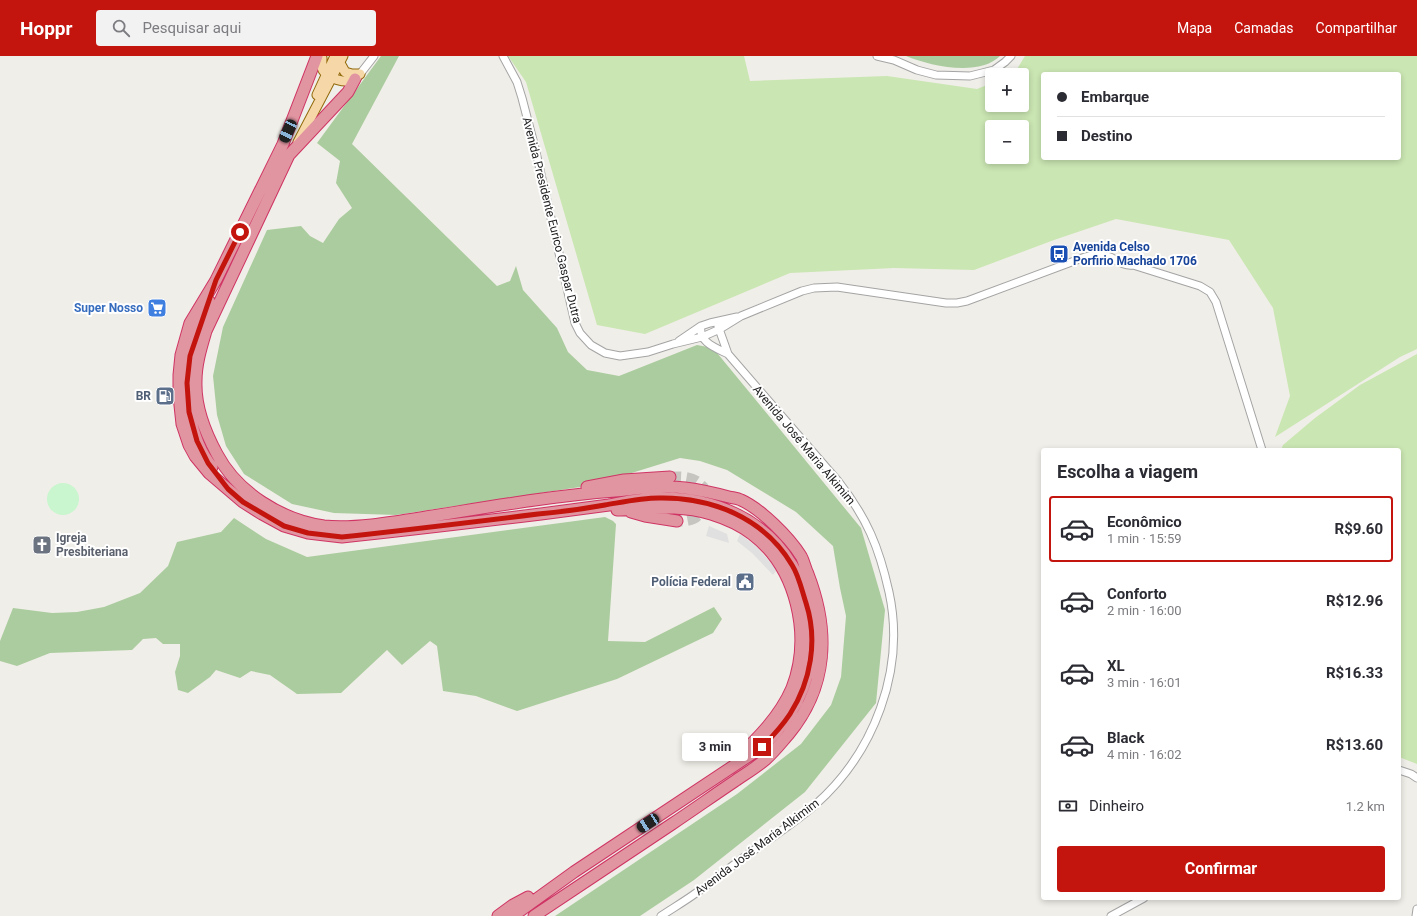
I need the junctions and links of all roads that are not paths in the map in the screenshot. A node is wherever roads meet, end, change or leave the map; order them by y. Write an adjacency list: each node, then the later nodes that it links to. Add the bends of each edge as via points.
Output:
1 (374, 56): 8 (street)
2 (503, 56): 15 (street, Avenida Presidente Eurico Gaspar Dutra, via 517,82 522,98 572,311 580,333 591,345 605,353 620,356 648,352)
3 (876, 56): 4 (street, via 936,75 970,76 994,70)
4 (1011, 56)
5 (320, 57): 7 (main road, via 323,71); 20 (highway, via 282,144 216,280 190,323 181,355 179,396 182,424 195,456 209,473 243,502 284,526 308,533 342,537)
6 (339, 58): 7 (main road); 8 (main road, via 345,72)
7 (329, 76): 8 (main road, via 345,81); 9 (main road, via 295,148)
8 (357, 76): 9 (highway, via 348,92)
9 (289, 155): 19 (highway, via 206,331 198,359 196,384 199,407 208,436 221,461 236,481 260,501 293,517 326,526 410,519)
10 (741, 316): 11 (street, Avenida Presidente Eurico Gaspar Dutra); 13 (street, Avenida Presidente Eurico Gaspar Dutra); 17 (street, Avenida Presidente Eurico Gaspar Dutra, via 802,291 824,286 957,304 1092,255 1131,262 1133,265 1200,286 1210,292 1216,302)
11 (710, 323): 12 (street, Avenida Presidente Eurico Gaspar Dutra); 13 (street, via 717,325)
12 (701, 326): 14 (street); 15 (street, Avenida Presidente Eurico Gaspar Dutra)
13 (720, 330): 14 (street, Avenida Presidente Eurico Gaspar Dutra); 16 (street, Avenida José Maria Alkimim)
14 (702, 337): 15 (street, Avenida Presidente Eurico Gaspar Dutra); 16 (street, Avenida José Maria Alkimim)
15 (674, 344)
16 (728, 354): 32 (street, Avenida José Maria Alkimim, via 851,498 870,529 881,559 893,614 890,678 877,720 868,736 850,766 816,804 697,893)
17 (1261, 448)
18 (670, 477): 19 (highway, via 624,480)
19 (541, 499): 31 (highway, via 645,488 681,488 741,500 779,528 801,557 819,612 822,658 812,698 799,721 768,758)
20 (575, 510): 21 (highway); 25 (highway, via 658,498 709,503 739,515 763,531 792,566 809,612 812,630 812,654 801,694 782,724 762,747)
21 (622, 510): 22 (highway); 25 (highway, via 669,507 711,514 733,523 752,533 767,548 783,570 793,593 801,643 798,668 791,690 771,723)
22 (677, 521)
23 (1401, 771): 24 (street)
24 (1417, 778)
25 (710, 782): 26 (highway)
26 (574, 872): 29 (highway, via 513,905); 30 (highway)
27 (1140, 900): 33 (street)
28 (1417, 909): 34 (street)
29 (498, 916)
30 (513, 916)
31 (534, 916)
32 (661, 916)
33 (1111, 916)
34 (1416, 916)

